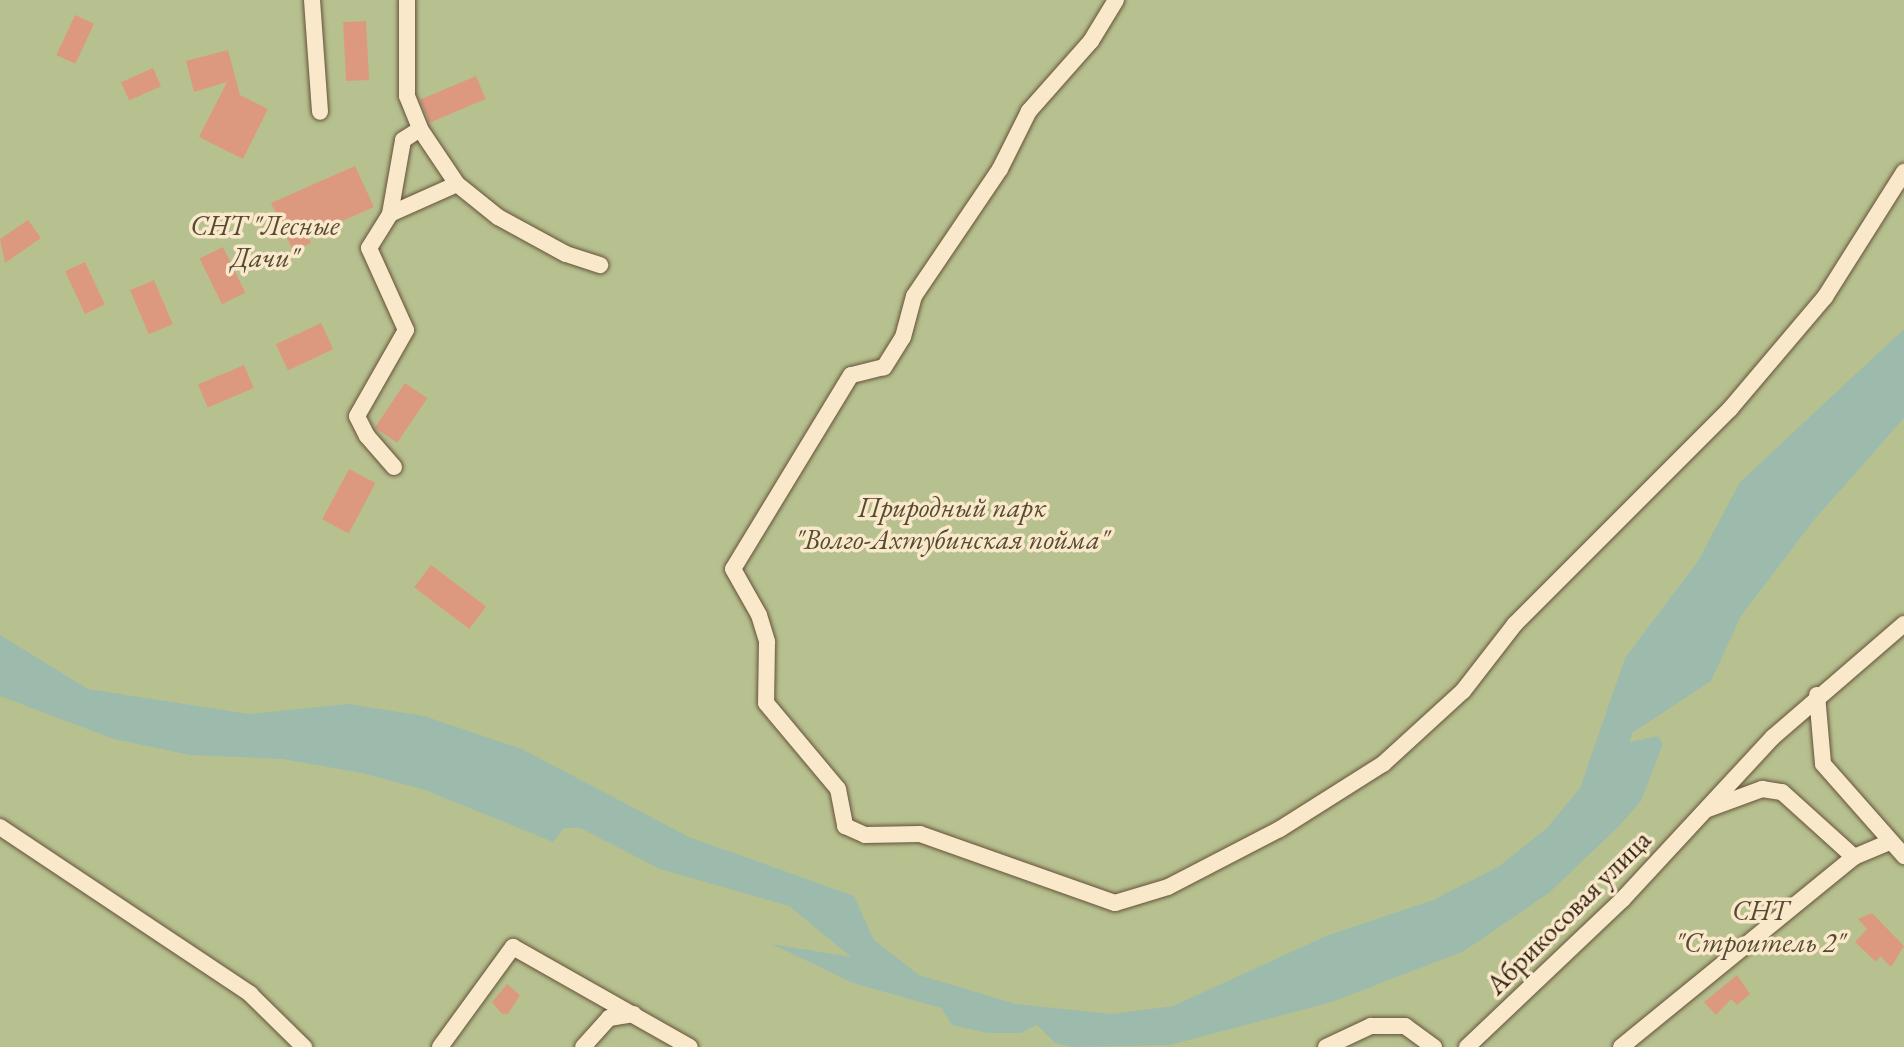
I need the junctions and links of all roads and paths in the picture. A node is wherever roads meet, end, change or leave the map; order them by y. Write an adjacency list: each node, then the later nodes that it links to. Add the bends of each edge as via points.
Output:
1 (312, 0): 4 (street)
2 (407, 0): 5 (street, via 407,96)
3 (1116, 0): 6 (street, via 1091,41 1029,111 1000,169 914,296 903,337 884,367 851,375 733,569 759,615 767,642 766,703 838,789 845,826 865,835 920,834 1115,903 1192,876 1280,829 1383,764 1452,701 1515,624 1730,409 1825,297)
4 (320, 112)
5 (420, 129): 7 (street); 8 (street, via 403,140 397,157)
6 (1904, 172)
7 (457, 184): 8 (street); 9 (street, via 512,224 566,254)
8 (390, 214): 10 (street, via 369,248 406,330 357,416)
9 (600, 265)
10 (394, 467)
11 (1904, 624): 12 (street, Абрикосовая улица)
12 (1817, 695): 13 (street, Абрикосовая улица); 15 (street, via 1823,764)
13 (1703, 811): 17 (street, via 1762,789 1782,792); 25 (street, Абрикосовая улица, via 1622,900)
14 (0, 827): 19 (street, via 250,994)
15 (1890, 842): 16 (street); 17 (street)
16 (1904, 856)
17 (1854, 857): 26 (street)
18 (634, 1014): 20 (street, via 513,947); 21 (street, via 609,1018); 22 (street)
19 (299, 1041)
20 (440, 1047)
21 (583, 1047)
22 (690, 1047)
23 (1326, 1047): 24 (street, via 1371,1026 1405,1026)
24 (1434, 1047)
25 (1467, 1047)
26 (1621, 1047)

